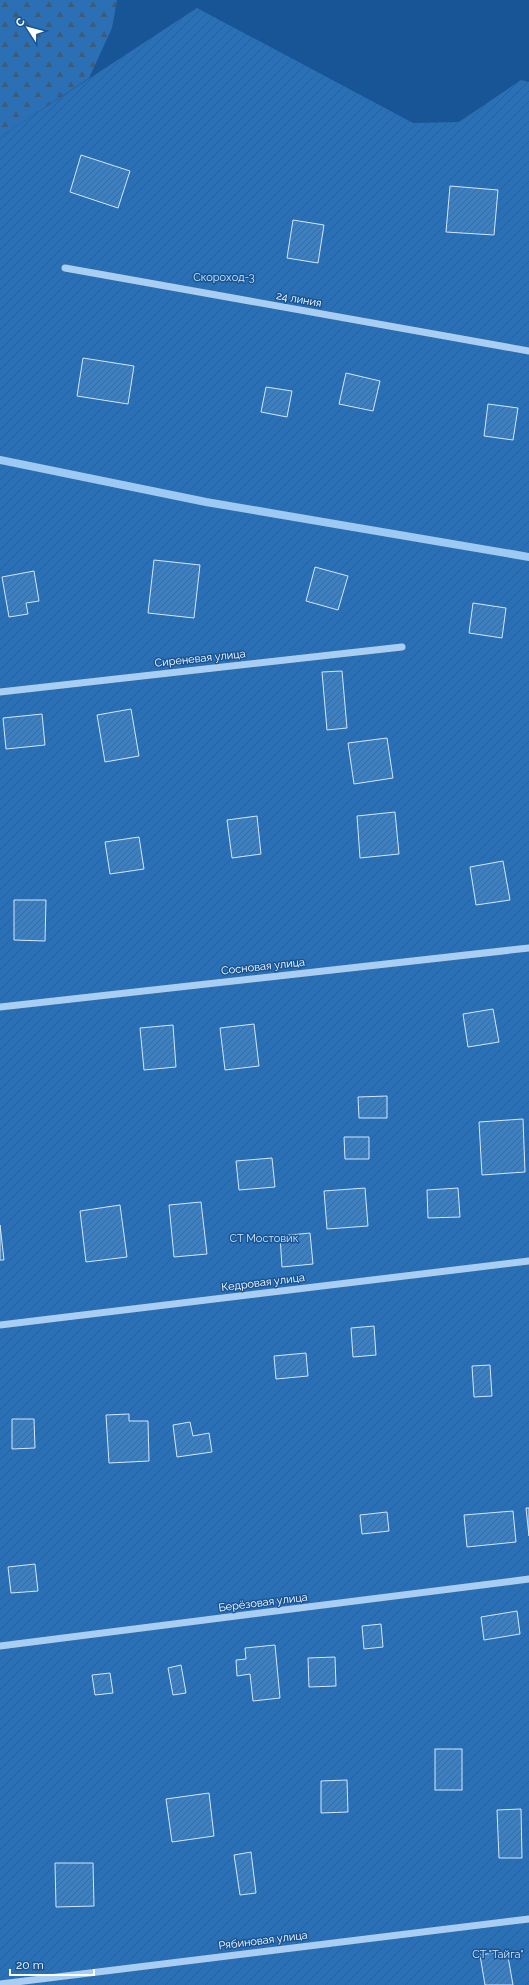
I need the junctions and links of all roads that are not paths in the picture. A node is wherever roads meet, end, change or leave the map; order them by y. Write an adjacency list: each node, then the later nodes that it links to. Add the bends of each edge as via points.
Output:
1 (65, 268): 2 (street, 24 линия)
2 (529, 351)
3 (402, 646): 4 (street, Сиреневая улица)
4 (0, 692)
5 (529, 948): 6 (street, Сосновая улица)
6 (0, 1007)
7 (529, 1261): 8 (street, Кедровая улица)
8 (0, 1325)
9 (529, 1580): 10 (street, Берёзовая улица)
10 (0, 1646)
11 (529, 1919): 12 (street, Рябиновая улица)
12 (0, 1984)

